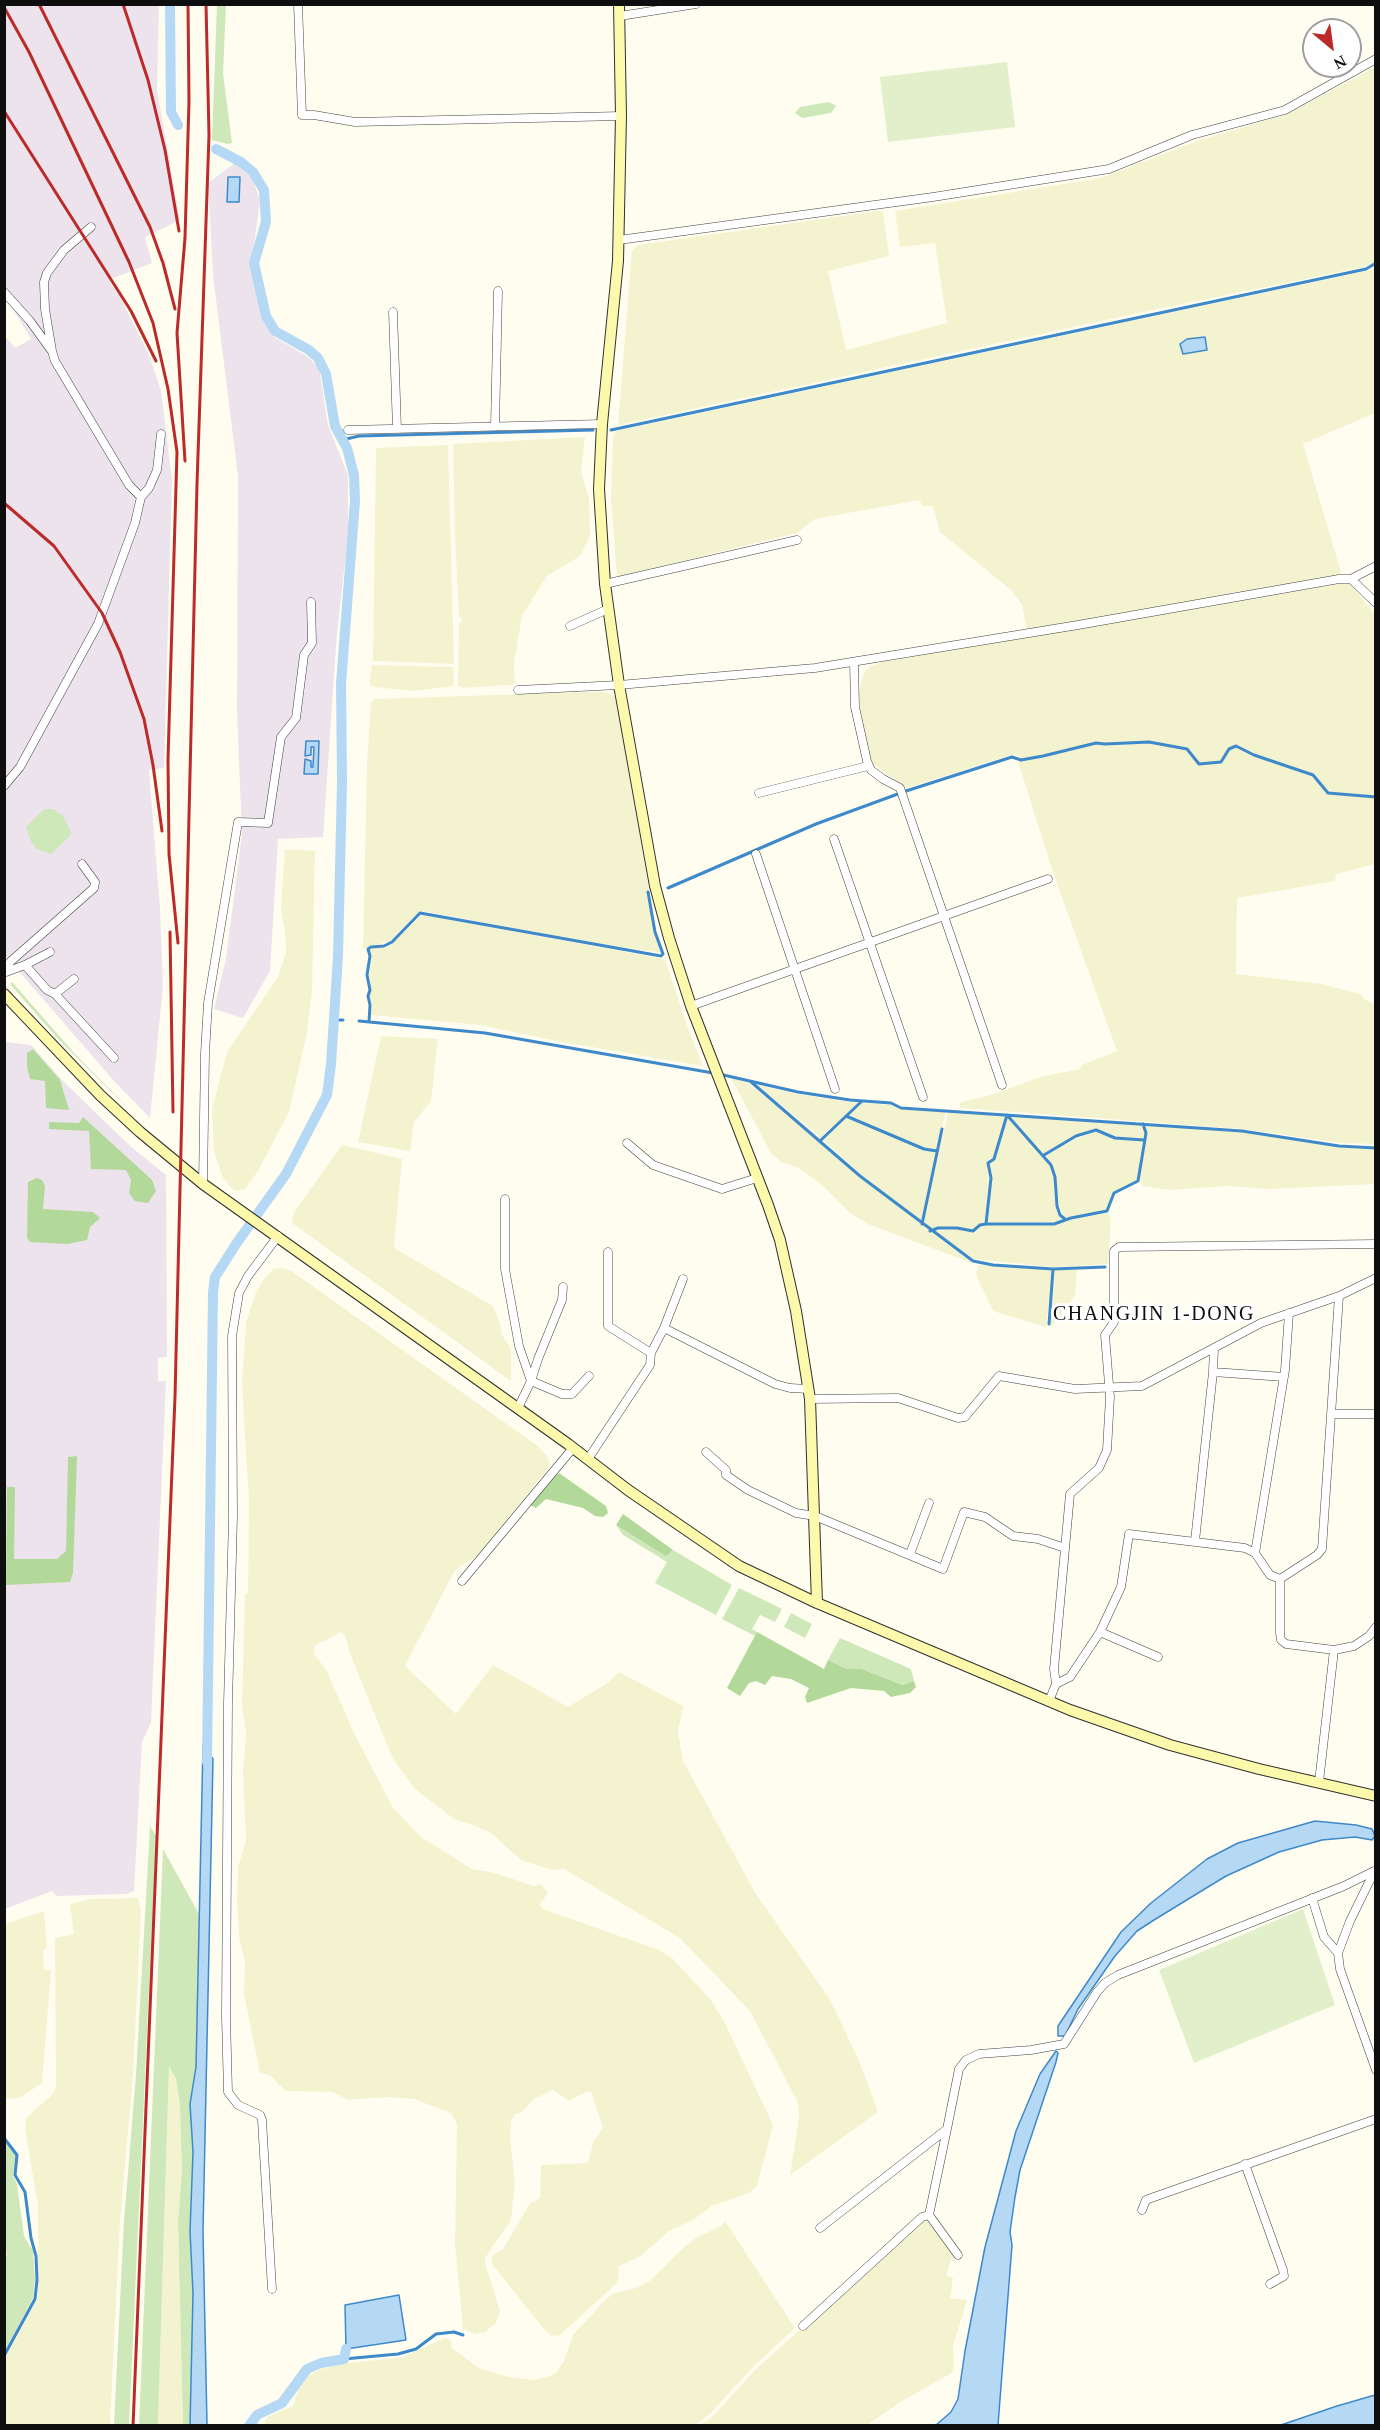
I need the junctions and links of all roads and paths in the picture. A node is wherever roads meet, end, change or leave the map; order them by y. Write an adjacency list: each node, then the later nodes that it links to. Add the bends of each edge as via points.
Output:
1 (298, 4): 6 (street, via 302,115 355,122)
2 (619, 4): 4 (street)
3 (696, 4): 4 (street)
4 (620, 16): 6 (street)
5 (1376, 59): 8 (street, via 1285,110 1192,135 1109,169)
6 (621, 116): 8 (street)
7 (91, 227): 12 (street, via 64,249 44,282)
8 (619, 240): 13 (street)
9 (498, 291): 14 (street)
10 (4, 292): 12 (street)
11 (393, 312): 15 (street)
12 (52, 351): 18 (street, via 129,485)
13 (602, 424): 14 (street); 22 (street, via 599,489)
14 (495, 426): 15 (street)
15 (397, 429): 16 (street)
16 (348, 430)
17 (161, 434): 18 (street, via 157,470)
18 (141, 497): 31 (street, via 98,624 20,767)
19 (797, 540): 22 (street)
20 (1376, 566): 21 (street)
21 (1351, 579): 24 (street); 27 (street)
22 (605, 584): 25 (street)
23 (311, 602): 53 (street, via 312,643 304,655 296,718 282,737 268,823 238,822 208,1003)
24 (1376, 603)
25 (608, 609): 26 (street); 28 (street)
26 (570, 626)
27 (854, 662): 28 (street); 30 (street, via 855,707)
28 (619, 685): 29 (street); 46 (street, via 655,886)
29 (518, 690)
30 (868, 766): 32 (street); 37 (street, via 900,788)
31 (4, 786)
32 (759, 793)
33 (834, 839): 38 (street)
34 (756, 854): 41 (street)
35 (82, 864): 42 (street, via 95,882 94,888 10,962)
36 (1048, 879): 37 (street)
37 (944, 916): 38 (street); 48 (street)
38 (869, 943): 41 (street); 50 (street)
39 (50, 952): 40 (street)
40 (25, 965): 42 (street); 45 (street)
41 (795, 969): 46 (street); 49 (street)
42 (5, 972)
43 (74, 979): 45 (street)
44 (4, 994): 53 (street, via 100,1095)
45 (55, 994): 47 (street)
46 (691, 1006): 52 (street)
47 (114, 1058)
48 (1002, 1085)
49 (835, 1089)
50 (923, 1098)
51 (627, 1143): 52 (street, via 653,1165 722,1189)
52 (756, 1178): 71 (street, via 780,1240 790,1280)
53 (204, 1184): 55 (street)
54 (505, 1199): 69 (street, via 505,1269 519,1346)
55 (278, 1236): 72 (street); 107 (street, via 239,1293 232,1336 225,2018 228,2092 262,2120)
56 (1376, 1244): 70 (street, via 1119,1247 1114,1251 1114,1322 1105,1335)
57 (608, 1252): 65 (street, via 608,1326)
58 (1376, 1278): 61 (street)
59 (683, 1279): 63 (street)
60 (562, 1287): 69 (street, via 562,1300)
61 (1339, 1296): 62 (street); 73 (street)
62 (1289, 1313): 64 (street); 68 (street)
63 (664, 1328): 65 (street); 71 (street, via 775,1384)
64 (1214, 1348): 66 (street); 70 (street, via 1142,1386)
65 (651, 1353): 77 (street, via 650,1365)
66 (1213, 1372): 68 (street); 80 (street)
67 (589, 1376): 69 (street, via 572,1394 562,1394)
68 (1284, 1377): 82 (street)
69 (531, 1381): 72 (street)
70 (1109, 1389): 71 (street, via 1076,1389 999,1376 965,1417 958,1418 898,1398); 81 (street, via 1107,1450 1099,1468 1070,1494)
71 (810, 1394): 79 (street)
72 (518, 1408): 75 (street)
73 (1332, 1414): 74 (street); 84 (street, via 1322,1549)
74 (1376, 1414)
75 (573, 1448): 77 (street); 85 (street)
76 (706, 1452): 79 (street, via 726,1470 726,1475 748,1490 796,1512)
77 (588, 1459): 86 (street, via 739,1566)
78 (929, 1503): 83 (street)
79 (815, 1516): 83 (street); 86 (street)
80 (1195, 1541): 82 (street); 88 (street, via 1129,1534 1121,1587)
81 (1065, 1548): 83 (street, via 1013,1536 985,1517 964,1512 943,1569); 91 (street)
82 (1255, 1553): 84 (street, via 1270,1575)
83 (910, 1554)
84 (1280, 1579): 89 (street, via 1281,1640 1286,1644)
85 (462, 1581)
86 (817, 1603): 92 (street)
87 (1376, 1627): 89 (street, via 1354,1646)
88 (1100, 1632): 90 (street); 91 (street, via 1070,1677)
89 (1334, 1650): 93 (street)
90 (1158, 1657)
91 (1056, 1684): 92 (street)
92 (1049, 1701): 93 (street, via 1170,1745)
93 (1318, 1782): 94 (street)
94 (1376, 1796)
95 (1375, 1870): 96 (street); 97 (street)
96 (1312, 1899): 97 (street, via 1324,1937); 100 (street, via 1111,1979 1097,1992 1064,2044 979,2054 966,2060 959,2069)
97 (1338, 1953): 98 (street, via 1340,1969)
98 (1376, 2070)
99 (1376, 2119): 101 (street)
100 (948, 2129): 103 (street); 104 (street)
101 (1245, 2164): 102 (street, via 1146,2200); 106 (street, via 1283,2270 1284,2276)
102 (1142, 2210)
103 (929, 2215): 105 (street); 108 (street, via 884,2250)
104 (820, 2228)
105 (958, 2255)
106 (1270, 2284)
107 (272, 2289)
108 (803, 2326)

